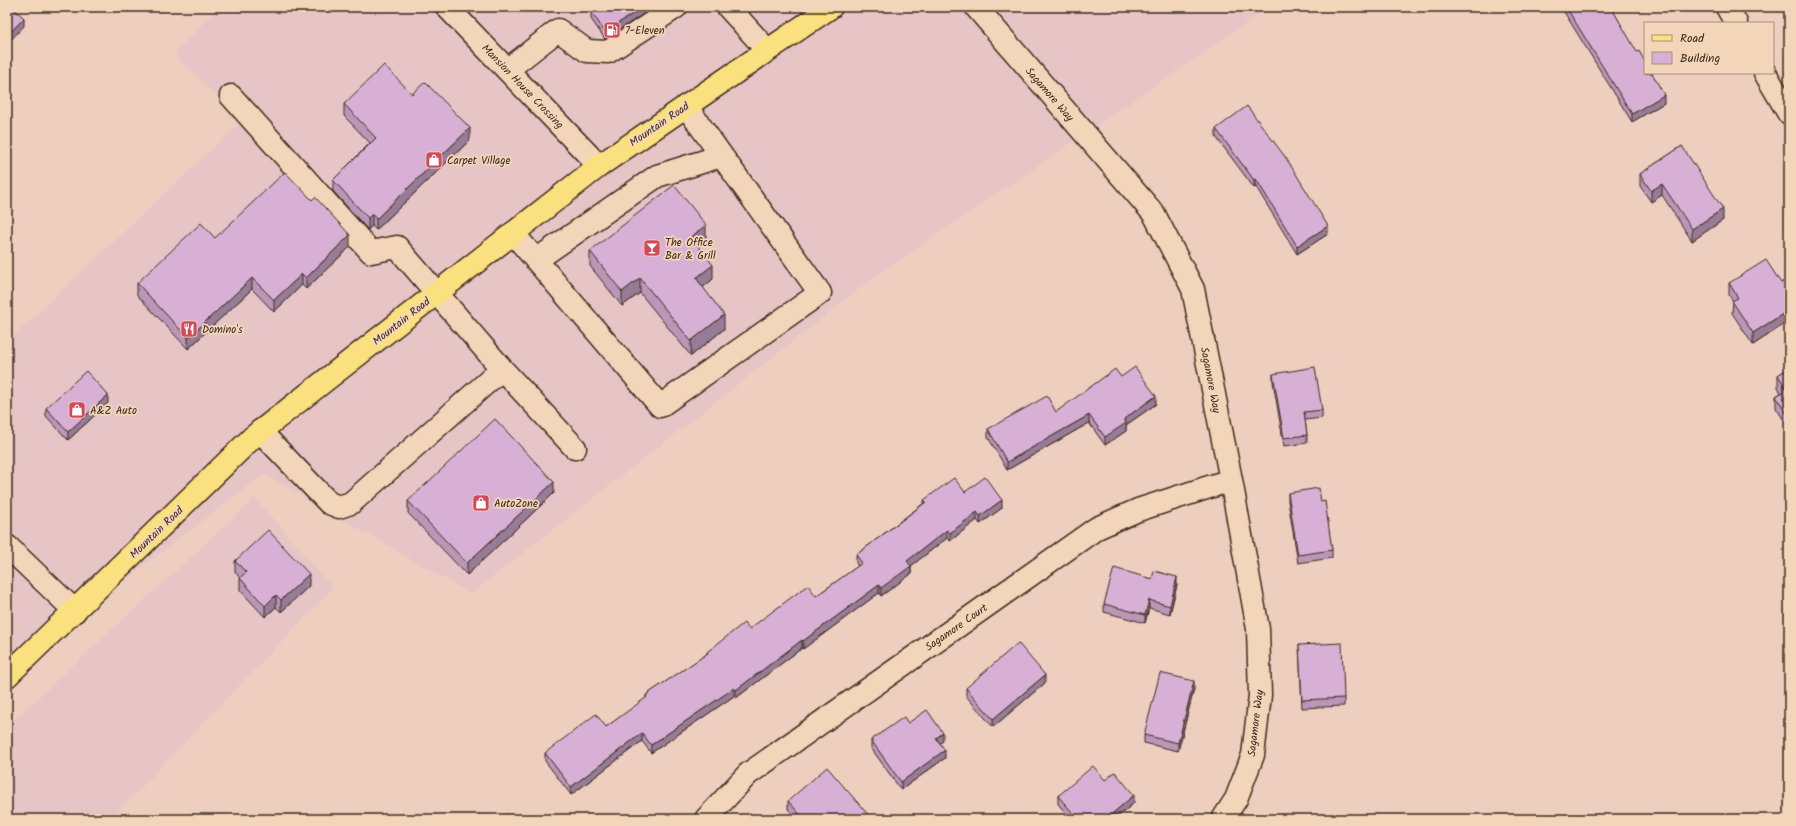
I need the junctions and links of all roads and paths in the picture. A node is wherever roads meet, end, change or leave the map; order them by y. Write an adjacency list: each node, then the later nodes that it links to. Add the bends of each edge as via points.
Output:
1 (447, 7): 9 (street, Mansion House Crossing)
2 (676, 7): 9 (street, via 608,52 587,51 558,30)
3 (728, 7): 8 (street)
4 (830, 7): 8 (main road, Mountain Road)
5 (976, 7): 22 (street, Sagamore Way, via 1154,214 1193,289)
6 (1727, 7): 7 (street)
7 (1735, 22)
8 (767, 50): 12 (main road, Mountain Road)
9 (507, 70): 15 (street, Mansion House Crossing)
10 (1766, 74): 13 (street)
11 (231, 96): 18 (street, via 371,252 397,247)
12 (686, 106): 14 (street); 15 (main road, Mountain Road)
13 (1789, 114)
14 (721, 156): 17 (street, via 657,176); 17 (street, via 820,293 660,406)
15 (599, 166): 16 (main road, Mountain Road)
16 (513, 233): 17 (street); 18 (main road, Mountain Road)
17 (536, 260)
18 (437, 293): 19 (street); 20 (main road, Mountain Road)
19 (502, 369): 20 (street, via 351,503 339,507 329,503); 21 (street)
20 (260, 431): 24 (main road, Mountain Road)
21 (575, 448)
22 (1231, 480): 26 (street, Sagamore Court, via 1138,510 1097,528 748,774); 27 (street, Sagamore Way, via 1258,630 1260,695 1253,755 1236,799)
23 (7, 546): 24 (street)
24 (75, 611): 25 (main road, Mountain Road)
25 (7, 676)
26 (706, 819)
27 (1223, 819)

